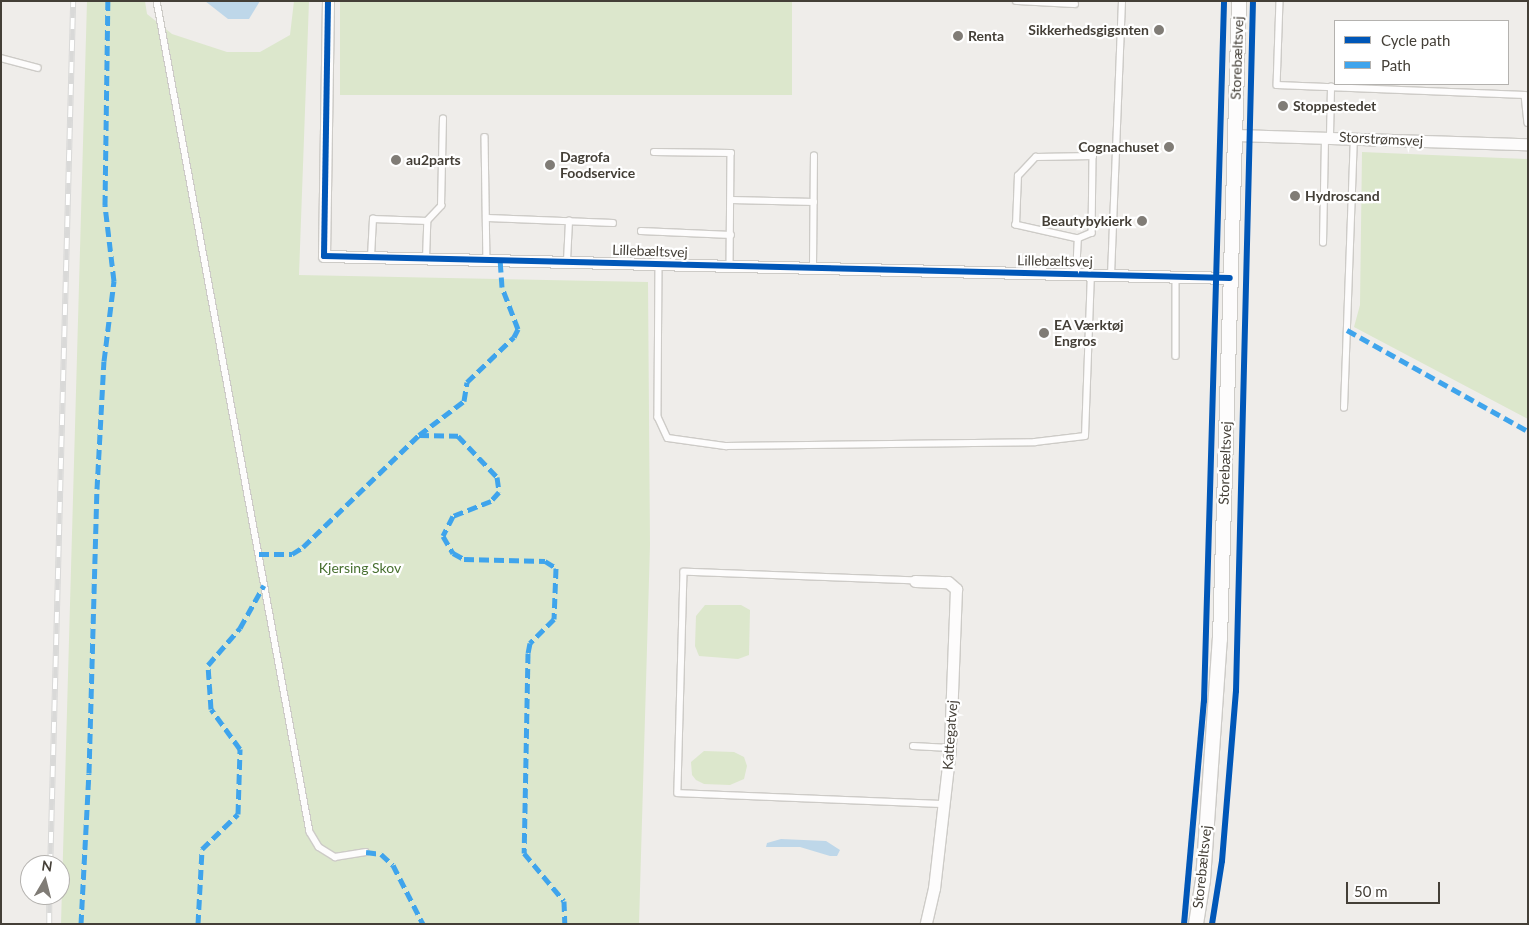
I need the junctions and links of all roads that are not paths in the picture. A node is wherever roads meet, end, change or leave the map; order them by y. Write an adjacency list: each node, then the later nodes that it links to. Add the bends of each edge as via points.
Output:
1 (157, 1): 48 (lane, via 310,832 319,847 335,857)
2 (328, 1): 30 (street, Lillebæltsvej, via 324,256)
3 (1016, 1): 7 (lane)
4 (1122, 1): 39 (lane)
5 (1239, 1): 13 (street, Storebæltsvej)
6 (1280, 1): 10 (lane, via 1278,85)
7 (1074, 4)
8 (1, 58): 9 (lane)
9 (38, 68)
10 (1331, 87): 12 (lane, via 1526,95); 14 (lane)
11 (443, 118): 23 (lane, via 441,206)
12 (1528, 123)
13 (1234, 134): 14 (street, Storstrømsvej); 41 (street, Storebæltsvej)
14 (1327, 136): 16 (street, Storstrømsvej); 29 (lane)
15 (485, 138): 22 (lane, via 483,198)
16 (1354, 140): 17 (street, Storstrømsvej); 43 (lane)
17 (1528, 144)
18 (654, 152): 20 (lane, via 731,153)
19 (814, 156): 21 (lane)
20 (732, 200): 21 (lane); 27 (lane)
21 (814, 202): 36 (lane)
22 (488, 218): 24 (lane); 32 (lane)
23 (427, 221): 30 (lane, via 373,219); 31 (lane)
24 (569, 221): 25 (lane); 33 (lane)
25 (613, 223)
26 (641, 231): 27 (lane)
27 (731, 235): 35 (lane)
28 (1078, 239): 28 (lane, via 1092,232 1093,156 1036,156 1018,176 1016,225); 37 (lane)
29 (1323, 243)
30 (371, 257): 31 (street, Lillebæltsvej)
31 (426, 259): 32 (street, Lillebæltsvej)
32 (486, 260): 33 (street, Lillebæltsvej)
33 (566, 261): 34 (street, Lillebæltsvej)
34 (659, 264): 35 (street, Lillebæltsvej); 38 (lane, via 658,417 668,438 726,446 1035,442 1085,436)
35 (730, 265): 36 (street, Lillebæltsvej)
36 (813, 267): 37 (street, Lillebæltsvej)
37 (1076, 274): 38 (street, Lillebæltsvej)
38 (1090, 274): 39 (street, Lillebæltsvej)
39 (1111, 275): 40 (street, Lillebæltsvej)
40 (1176, 276): 41 (street, Lillebæltsvej); 42 (lane)
41 (1230, 278): 50 (street, Storebæltsvej, via 1220,639 1204,862)
42 (1176, 356)
43 (1344, 408)
44 (915, 581): 46 (street, Kattegatvej, via 948,582 956,588); 47 (lane, via 684,572 678,793)
45 (913, 746): 46 (lane)
46 (950, 748): 47 (street, Kattegatvej)
47 (945, 804): 49 (street, Kattegatvej)
48 (366, 852)
49 (926, 924)
50 (1196, 924)

